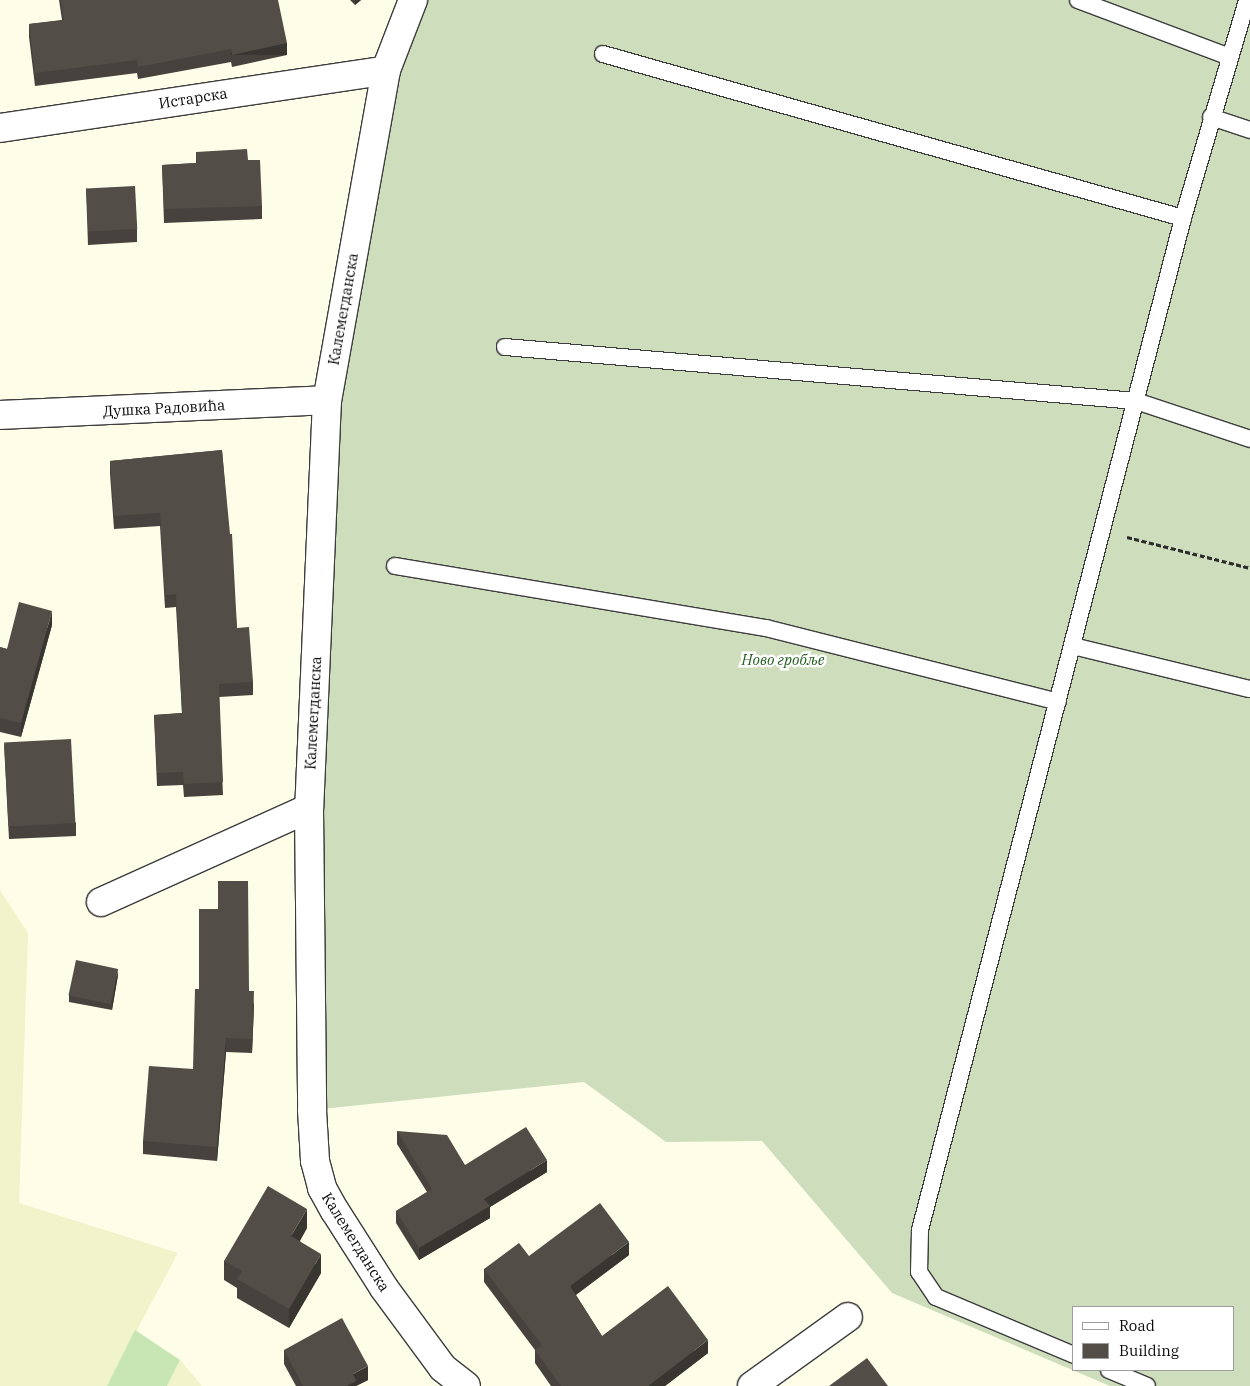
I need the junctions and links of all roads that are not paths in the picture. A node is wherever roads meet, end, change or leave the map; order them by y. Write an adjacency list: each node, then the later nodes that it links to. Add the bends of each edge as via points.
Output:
1 (414, 0): 6 (street, Калемегданска)
2 (1078, 0): 5 (lane)
3 (1246, 0): 5 (lane)
4 (603, 54): 10 (lane)
5 (1230, 57): 7 (lane)
6 (386, 70): 8 (street, Истарска); 12 (street, Калемегданска)
7 (1210, 117): 9 (lane); 10 (lane)
8 (0, 128)
9 (1250, 130)
10 (1183, 218): 13 (lane)
11 (505, 348): 13 (lane)
12 (327, 400): 14 (street, Душка Радовића); 20 (street, Калемегданска)
13 (1136, 401): 15 (lane); 17 (lane)
14 (0, 415)
15 (1250, 439)
16 (396, 566): 19 (lane, via 766,628)
17 (1073, 646): 18 (lane); 19 (lane)
18 (1250, 689)
19 (1058, 702): 23 (lane, via 920,1230 919,1272 936,1297)
20 (309, 808): 21 (street); 25 (street, Калемегданска, via 312,1110 315,1161 322,1188 395,1304 443,1368)
21 (101, 902)
22 (848, 1317): 26 (street)
23 (1072, 1353)
24 (1111, 1371): 27 (lane)
25 (466, 1386)
26 (752, 1386)
27 (1147, 1386)

